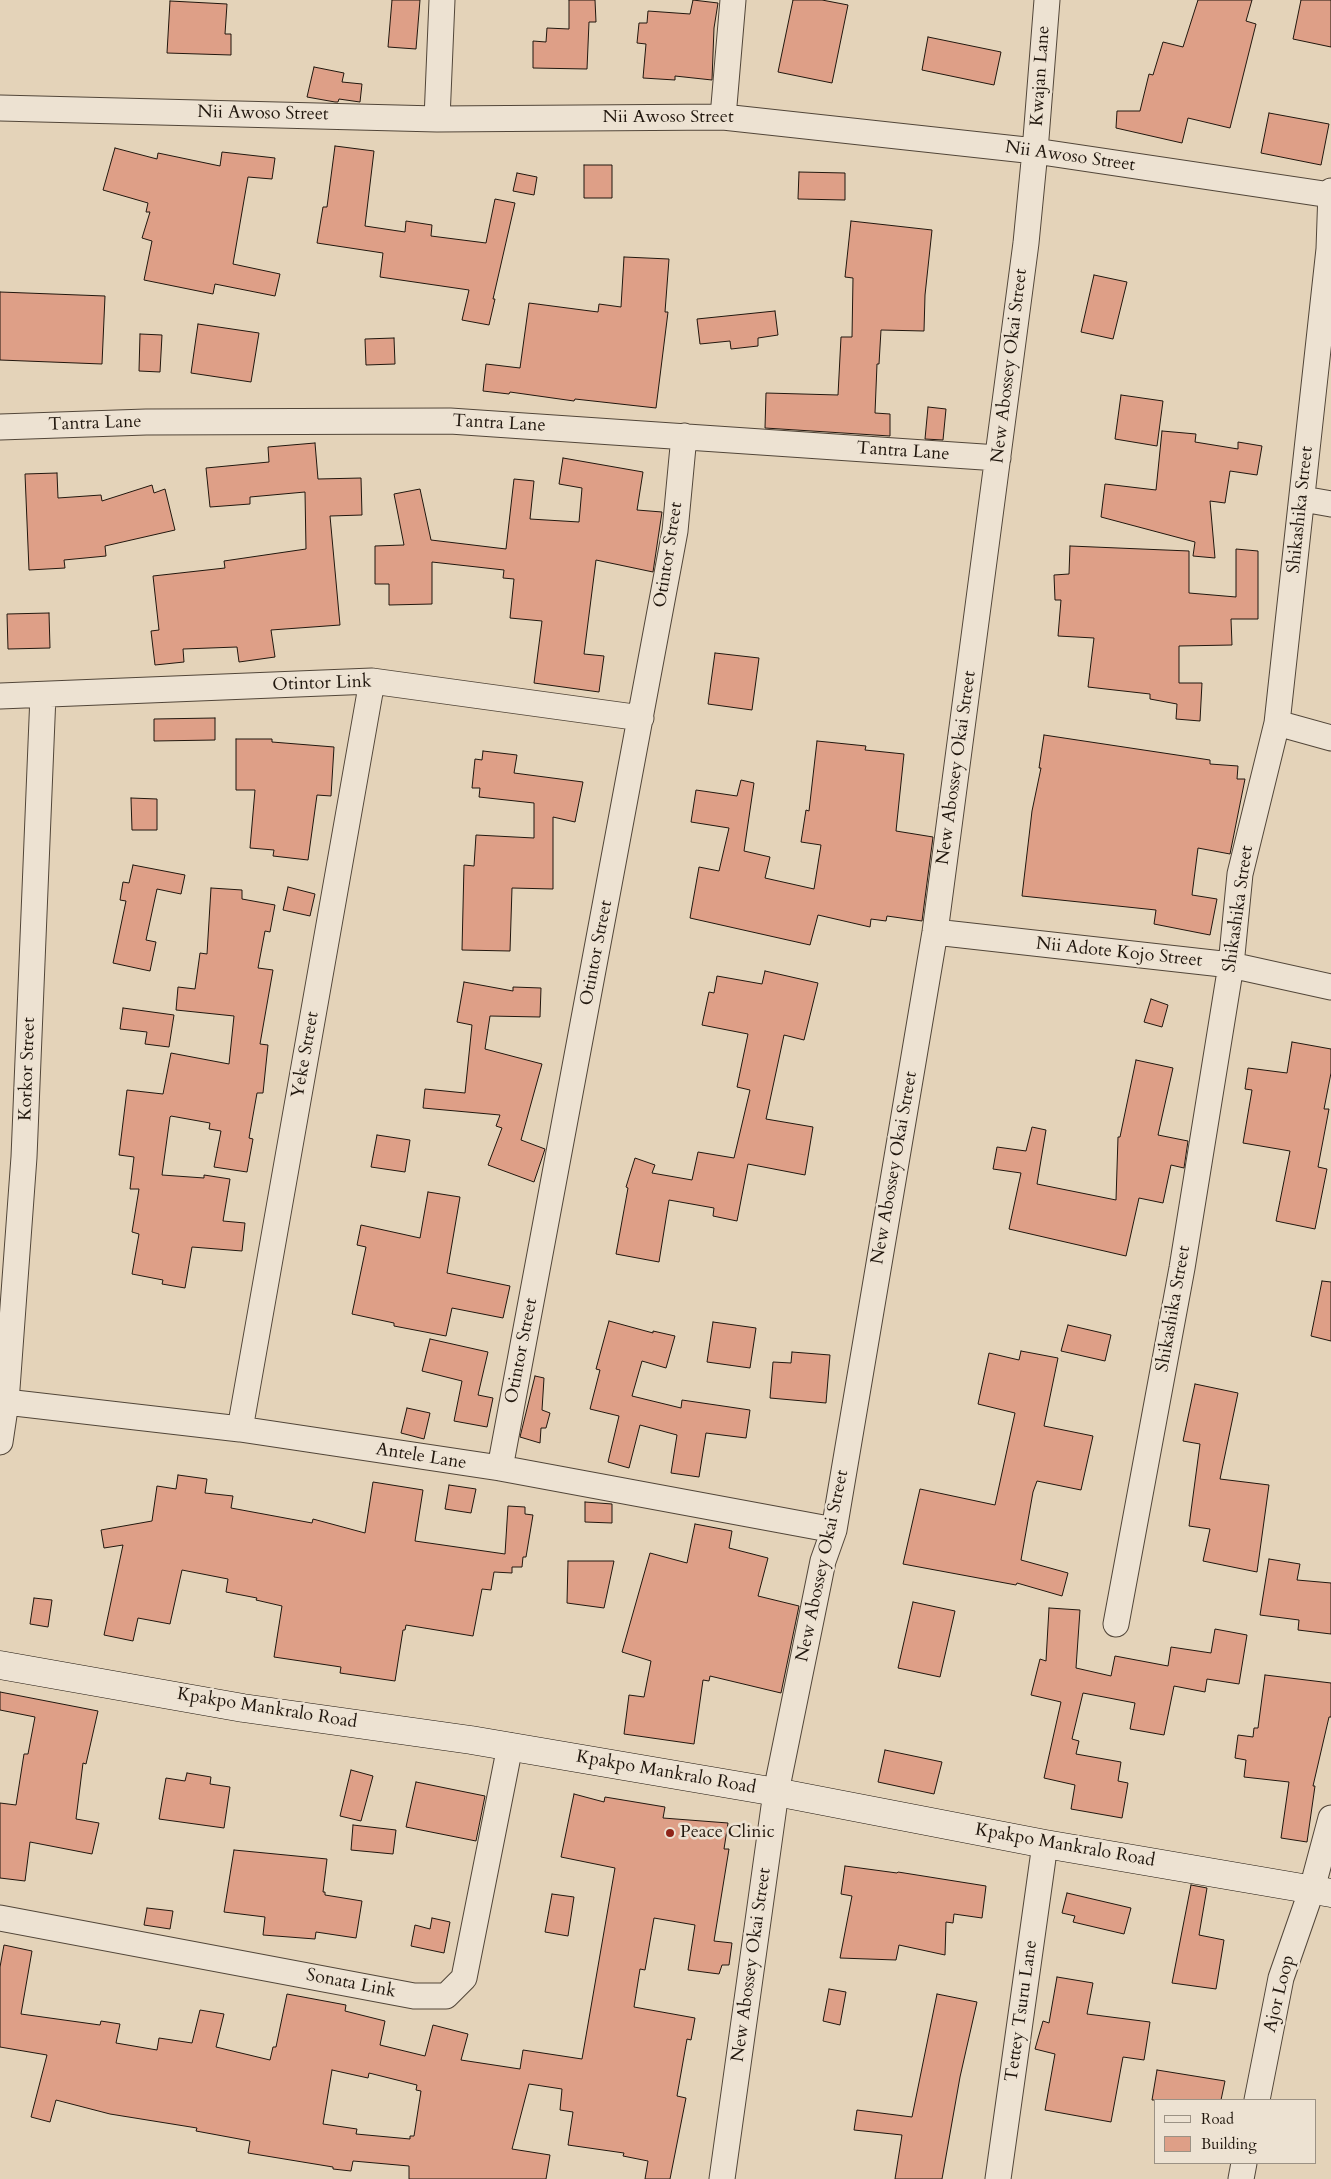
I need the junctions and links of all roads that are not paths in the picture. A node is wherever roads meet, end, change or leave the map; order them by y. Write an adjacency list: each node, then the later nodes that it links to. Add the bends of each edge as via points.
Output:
1 (442, 0): 6 (street)
2 (733, 0): 5 (street)
3 (1046, 0): 7 (street, Kwajan Lane)
4 (0, 108): 6 (street, Nii Awoso Street)
5 (723, 116): 6 (street, Nii Awoso Street); 7 (street, Nii Awoso Street)
6 (437, 119)
7 (1035, 151): 8 (street, Nii Awoso Street); 12 (street, New Abossey Okai Street)
8 (1331, 193): 9 (street, Shikashika Street)
9 (1330, 249): 13 (street, Shikashika Street)
10 (0, 427): 11 (street, Tantra Lane, via 146,422 450,421)
11 (684, 436): 12 (street, Tantra Lane); 18 (street, Otintor Street, via 675,531)
12 (998, 458): 21 (street, New Abossey Okai Street)
13 (1303, 498): 14 (street); 19 (street, Shikashika Street)
14 (1331, 504)
15 (372, 681): 16 (street, Otintor Link); 18 (street, Otintor Link); 25 (street, Yeke Street)
16 (43, 694): 17 (street, Otintor Link); 24 (street, Korkor Street, via 24,1158)
17 (0, 696)
18 (641, 718): 27 (street, Otintor Street)
19 (1278, 723): 20 (street); 22 (street, Shikashika Street, via 1240,874)
20 (1331, 738)
21 (935, 932): 22 (street, Nii Adote Kojo Street); 28 (street, New Abossey Okai Street)
22 (1231, 965): 23 (street, Nii Adote Kojo Street); 29 (street, Shikashika Street, via 1182,1268)
23 (1331, 987)
24 (6, 1402): 25 (street, Antele Lane); 26 (street, Korkor Street)
25 (240, 1429): 27 (street, Antele Lane)
26 (0, 1442)
27 (500, 1468): 28 (street, Antele Lane)
28 (834, 1530): 32 (street, New Abossey Okai Street, via 823,1561)
29 (1116, 1624)
30 (0, 1665): 31 (street, Kpakpo Mankralo Road, via 243,1708)
31 (510, 1746): 32 (street, Kpakpo Mankralo Road); 36 (street, Sonata Link, via 464,1978 446,1996 414,1996)
32 (776, 1792): 34 (street, Kpakpo Mankralo Road); 39 (street, New Abossey Okai Street)
33 (1331, 1818): 35 (street, Ajor Loop)
34 (1045, 1844): 35 (street, Kpakpo Mankralo Road); 40 (street, Tettey Tsuru Lane)
35 (1321, 1891): 37 (street, Ajor Loop, via 1281,1978)
36 (0, 1918)
37 (1257, 2099)
38 (1244, 2164): 41 (street)
39 (722, 2179)
40 (998, 2179)
41 (1241, 2179)

